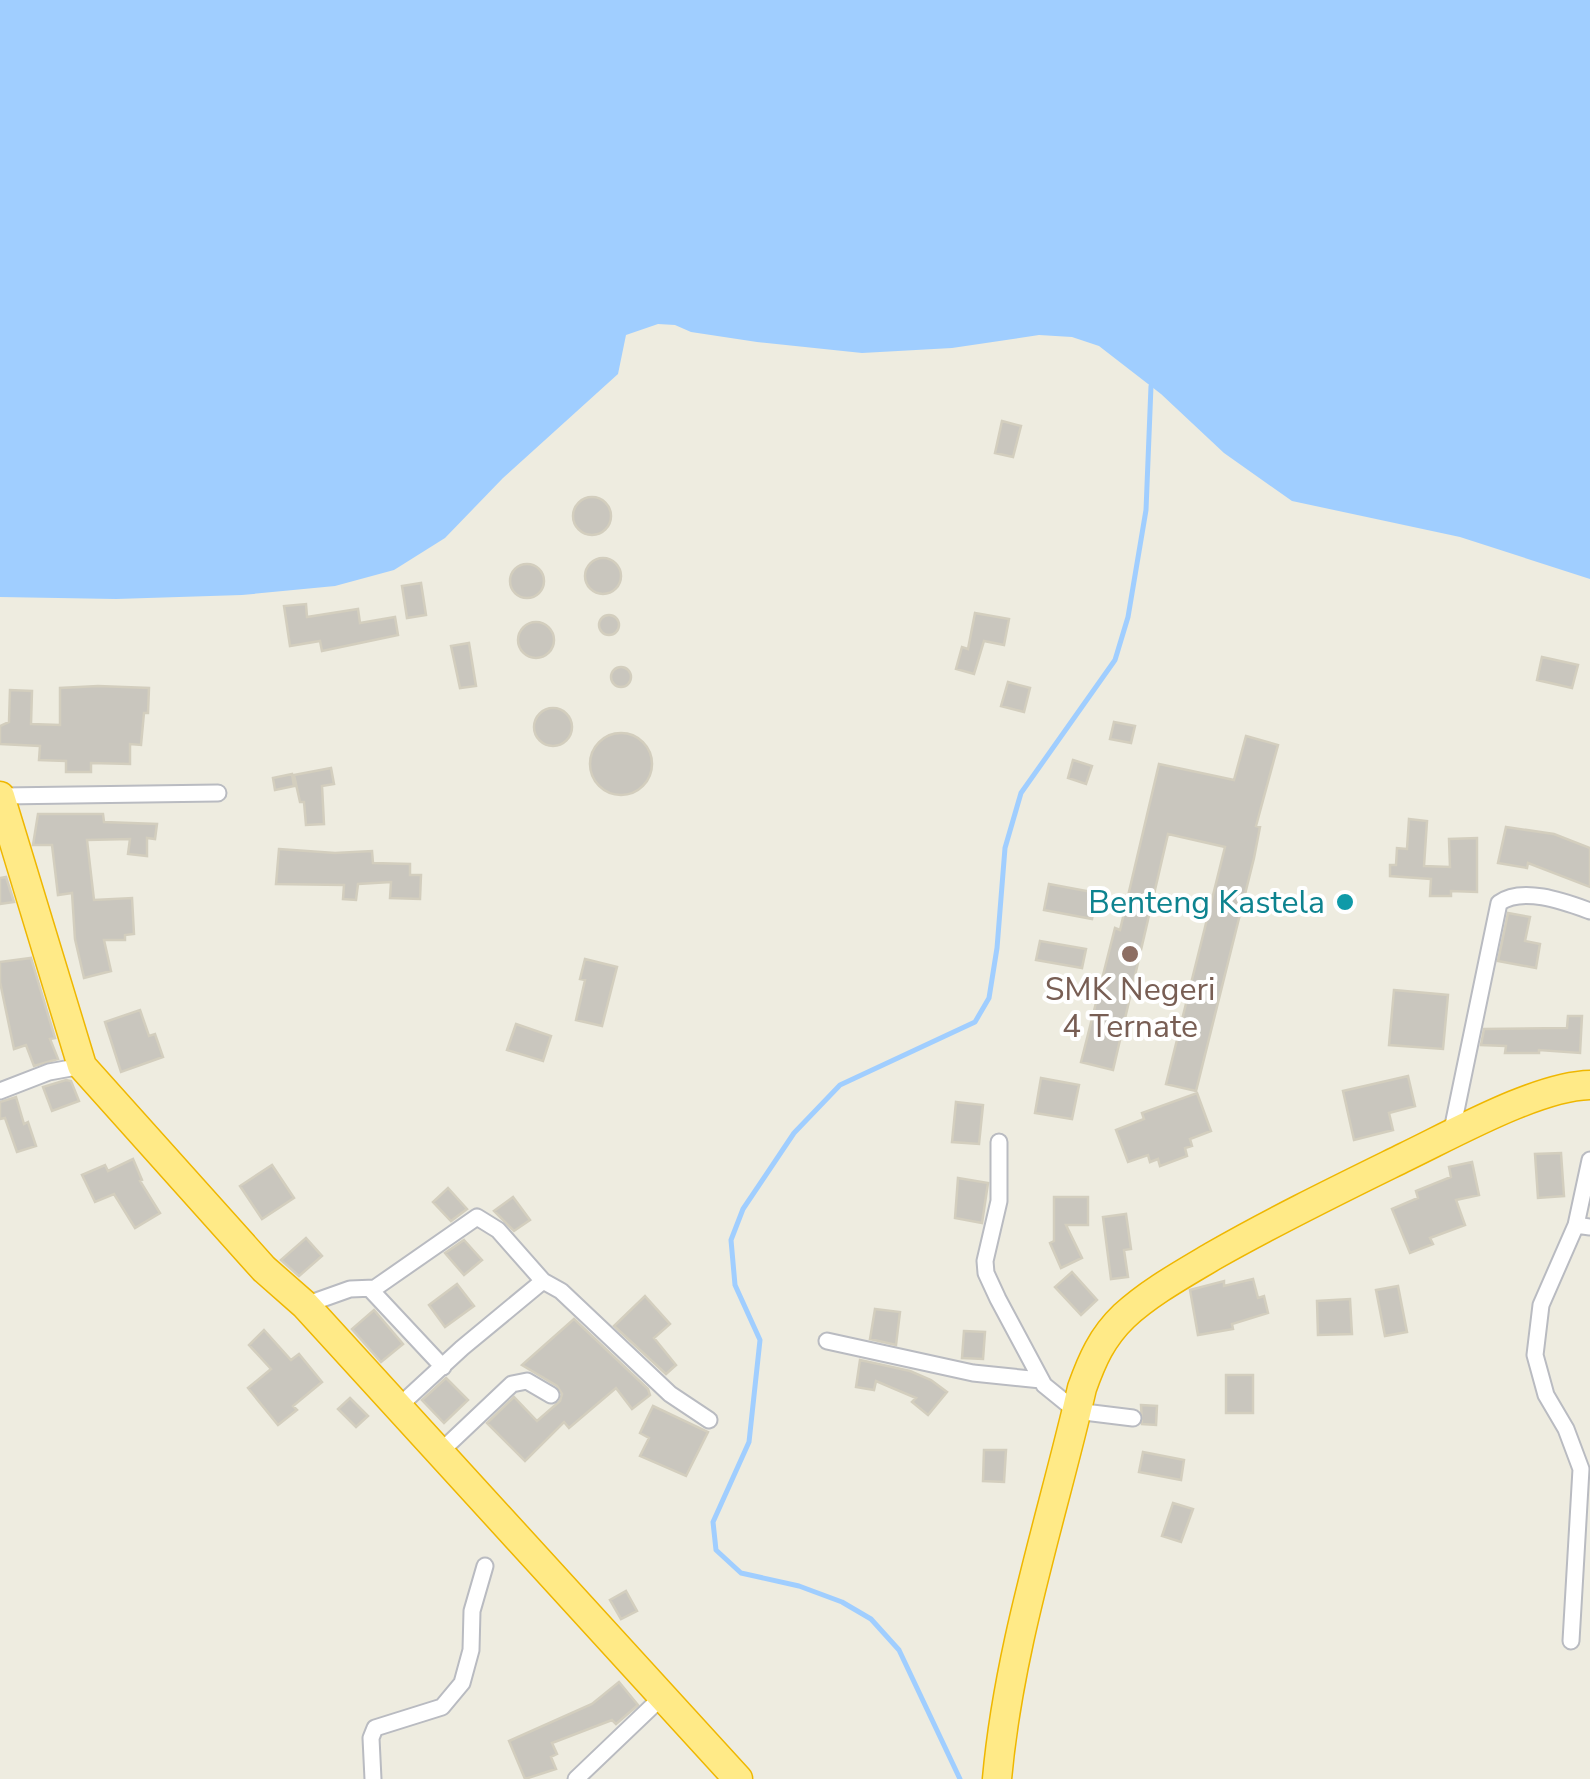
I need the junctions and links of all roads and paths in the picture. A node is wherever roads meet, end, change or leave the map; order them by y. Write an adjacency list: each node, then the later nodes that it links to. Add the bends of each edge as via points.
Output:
1 (218, 793): 2 (street)
2 (1, 796): 4 (highway)
3 (1590, 911): 7 (street, via 1535,897 1500,903)
4 (82, 1066): 6 (street); 13 (highway, via 264,1269)
5 (1590, 1086): 7 (highway, via 1543,1096)
6 (0, 1091)
7 (1451, 1135): 19 (highway, via 1256,1231 1136,1305 1103,1339)
8 (999, 1142): 16 (street, via 1000,1191 986,1273)
9 (1590, 1160): 10 (street)
10 (1583, 1226): 24 (street, via 1541,1305 1535,1356 1582,1469)
11 (543, 1281): 12 (street, via 498,1230 477,1217); 15 (street); 21 (street, via 562,1291 670,1394)
12 (370, 1289): 13 (street); 15 (street)
13 (305, 1305): 18 (highway)
14 (827, 1341): 16 (street, via 973,1373)
15 (442, 1367): 18 (street)
16 (1041, 1380): 19 (street)
17 (551, 1395): 22 (street, via 527,1382 512,1384)
18 (398, 1407): 22 (highway)
19 (1076, 1411): 20 (street); 29 (highway, via 1008,1683)
20 (1133, 1418)
21 (709, 1420)
22 (440, 1453): 25 (highway)
23 (484, 1566): 27 (street, via 462,1683 442,1707 375,1728)
24 (1571, 1642)
25 (664, 1695): 26 (street); 28 (highway)
26 (586, 1776)
27 (373, 1779)
28 (738, 1779)
29 (997, 1779)

